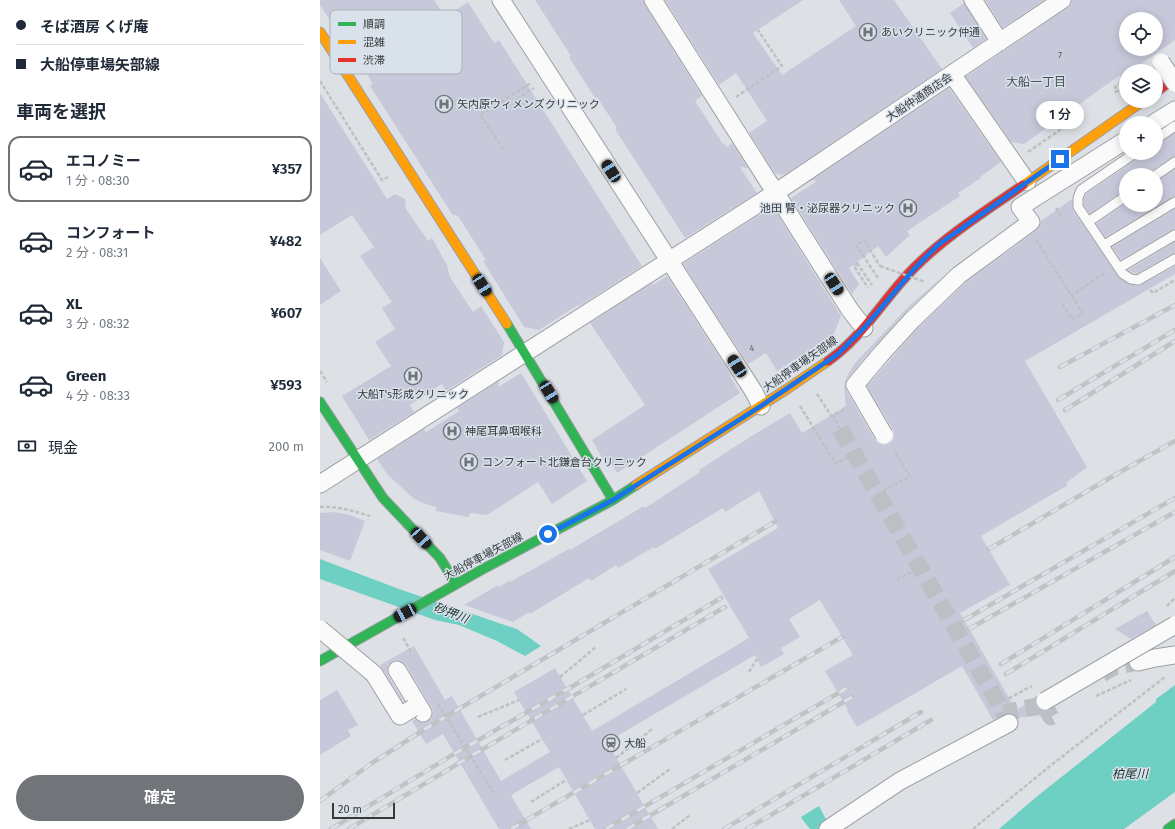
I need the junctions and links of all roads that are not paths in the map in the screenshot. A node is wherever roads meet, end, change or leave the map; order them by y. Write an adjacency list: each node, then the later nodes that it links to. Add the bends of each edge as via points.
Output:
1 (501, 0): 31 (street)
2 (653, 0): 24 (street)
3 (973, 0): 6 (street)
4 (1062, 0): 6 (street, 大船仲通商店会)
5 (320, 32): 7 (main road)
6 (1000, 42): 10 (street, 大船仲通商店会)
7 (330, 48)
8 (1161, 62): 12 (street, bridge)
9 (347, 74): 34 (main road)
10 (952, 74): 23 (street); 24 (street, 大船仲通商店会)
11 (1175, 78): 13 (main road)
12 (1175, 84)
13 (1163, 87)
14 (1133, 108): 23 (main road, 大船停車場矢部線)
15 (1175, 110): 16 (street)
16 (1163, 117)
17 (1175, 126): 18 (lane)
18 (1163, 134)
19 (1119, 144): 37 (street, bridge, via 1020,207 1031,222 959,275 881,354 856,385)
20 (1125, 160): 27 (lane, via 1081,190 1078,206)
21 (1175, 162): 22 (lane)
22 (1163, 170)
23 (1027, 182): 33 (main road, 大船停車場矢部線, via 938,245)
24 (775, 193): 31 (street, 大船仲通商店会); 33 (street)
25 (1119, 201): 27 (lane)
26 (1175, 202): 29 (lane)
27 (1088, 222): 29 (lane)
28 (1175, 235): 32 (lane)
29 (1104, 245): 32 (lane)
30 (1175, 259): 32 (lane, via 1138,280 1123,274)
31 (670, 261): 34 (street, 大船仲通商店会); 36 (street)
32 (1119, 268)
33 (864, 328): 36 (main road, 大船停車場矢部線, via 838,354)
34 (525, 352): 38 (street, 大船仲通商店会); 40 (main road)
35 (320, 402): 38 (main road)
36 (761, 406): 40 (main road, 大船停車場矢部線)
37 (884, 434)
38 (357, 460): 39 (street, 大船仲通商店会); 41 (main road, via 383,498 440,558)
39 (320, 484)
40 (613, 500): 41 (main road, 大船停車場矢部線)
41 (456, 584): 47 (main road, 大船停車場矢部線)
42 (1175, 617): 45 (street, via 1172,631)
43 (1175, 625): 50 (street, bridge)
44 (320, 629): 49 (street, bridge, via 415,711)
45 (1175, 639)
46 (1175, 655): 48 (street)
47 (320, 661)
48 (1138, 662)
49 (400, 668)
50 (1045, 701)
51 (1009, 723): 53 (street, via 900,781)
52 (1175, 824): 54 (main road)
53 (830, 827)
54 (1168, 829)

